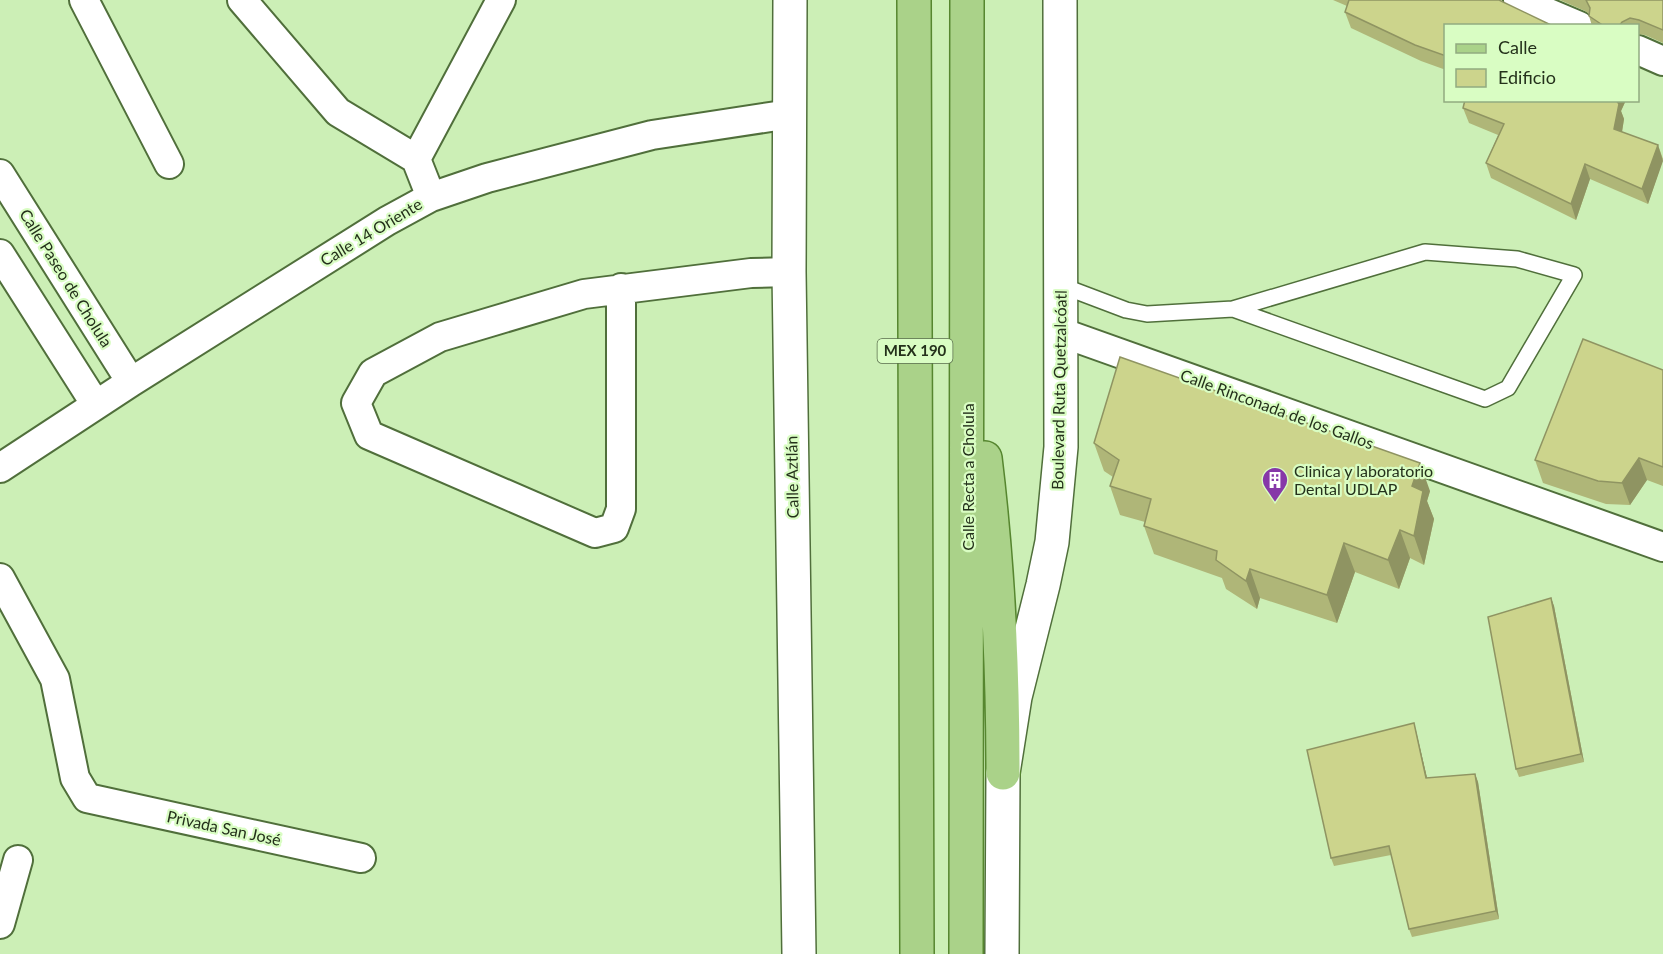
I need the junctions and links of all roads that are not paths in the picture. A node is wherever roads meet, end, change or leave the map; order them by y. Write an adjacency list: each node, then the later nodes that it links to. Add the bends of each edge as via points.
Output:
1 (84, 0): 14 (street)
2 (242, 0): 13 (street, via 338,112)
3 (501, 0): 13 (street)
4 (790, 0): 12 (main road, Calle Aztlán)
5 (914, 0): 34 (main road, MEX 190)
6 (967, 0): 23 (main road, Calle Recta a Cholula / MEX 190)
7 (1060, 0): 19 (main road, Boulevard Ruta Quetzalcóatl)
8 (1518, 0): 9 (street)
9 (1574, 24)
10 (1639, 50): 11 (street)
11 (1663, 61)
12 (790, 114): 16 (street, Calle 14 Oriente, via 651,135 487,178); 18 (main road, Calle Aztlán)
13 (416, 159): 16 (street)
14 (169, 164)
15 (0, 174): 24 (street, Calle Paseo de Cholula)
16 (431, 197): 24 (street, Calle 14 Oriente)
17 (0, 254): 25 (street)
18 (789, 272): 20 (street); 33 (main road, Calle Aztlán)
19 (1060, 285): 21 (lane, via 1147,314); 22 (main road, Boulevard Ruta Quetzalcóatl)
20 (621, 288): 20 (street, via 584,294 440,337 373,373 356,403 369,435 595,533 614,528 621,508)
21 (1233, 309): 21 (lane, via 1485,399 1508,388 1574,275 1517,259 1425,252)
22 (1060, 332): 27 (street, Calle Rinconada de los Gallos); 29 (main road, Boulevard Ruta Quetzalcóatl, via 1061,447 1052,542 1015,698)
23 (968, 350): 29 (main road, via 995,536); 35 (main road, Calle Recta a Cholula / MEX 190)
24 (131, 382): 25 (street, Calle 14 Oriente)
25 (96, 405): 26 (street, Calle 14 Oriente)
26 (0, 468)
27 (1663, 547)
28 (0, 578): 30 (street, Privada San José, via 55,680 75,778 87,798)
29 (1003, 773): 36 (main road, Boulevard Ruta Quetzalcóatl)
30 (361, 858)
31 (18, 860): 32 (street)
32 (0, 924)
33 (799, 954)
34 (917, 954)
35 (966, 954)
36 (1002, 954)

